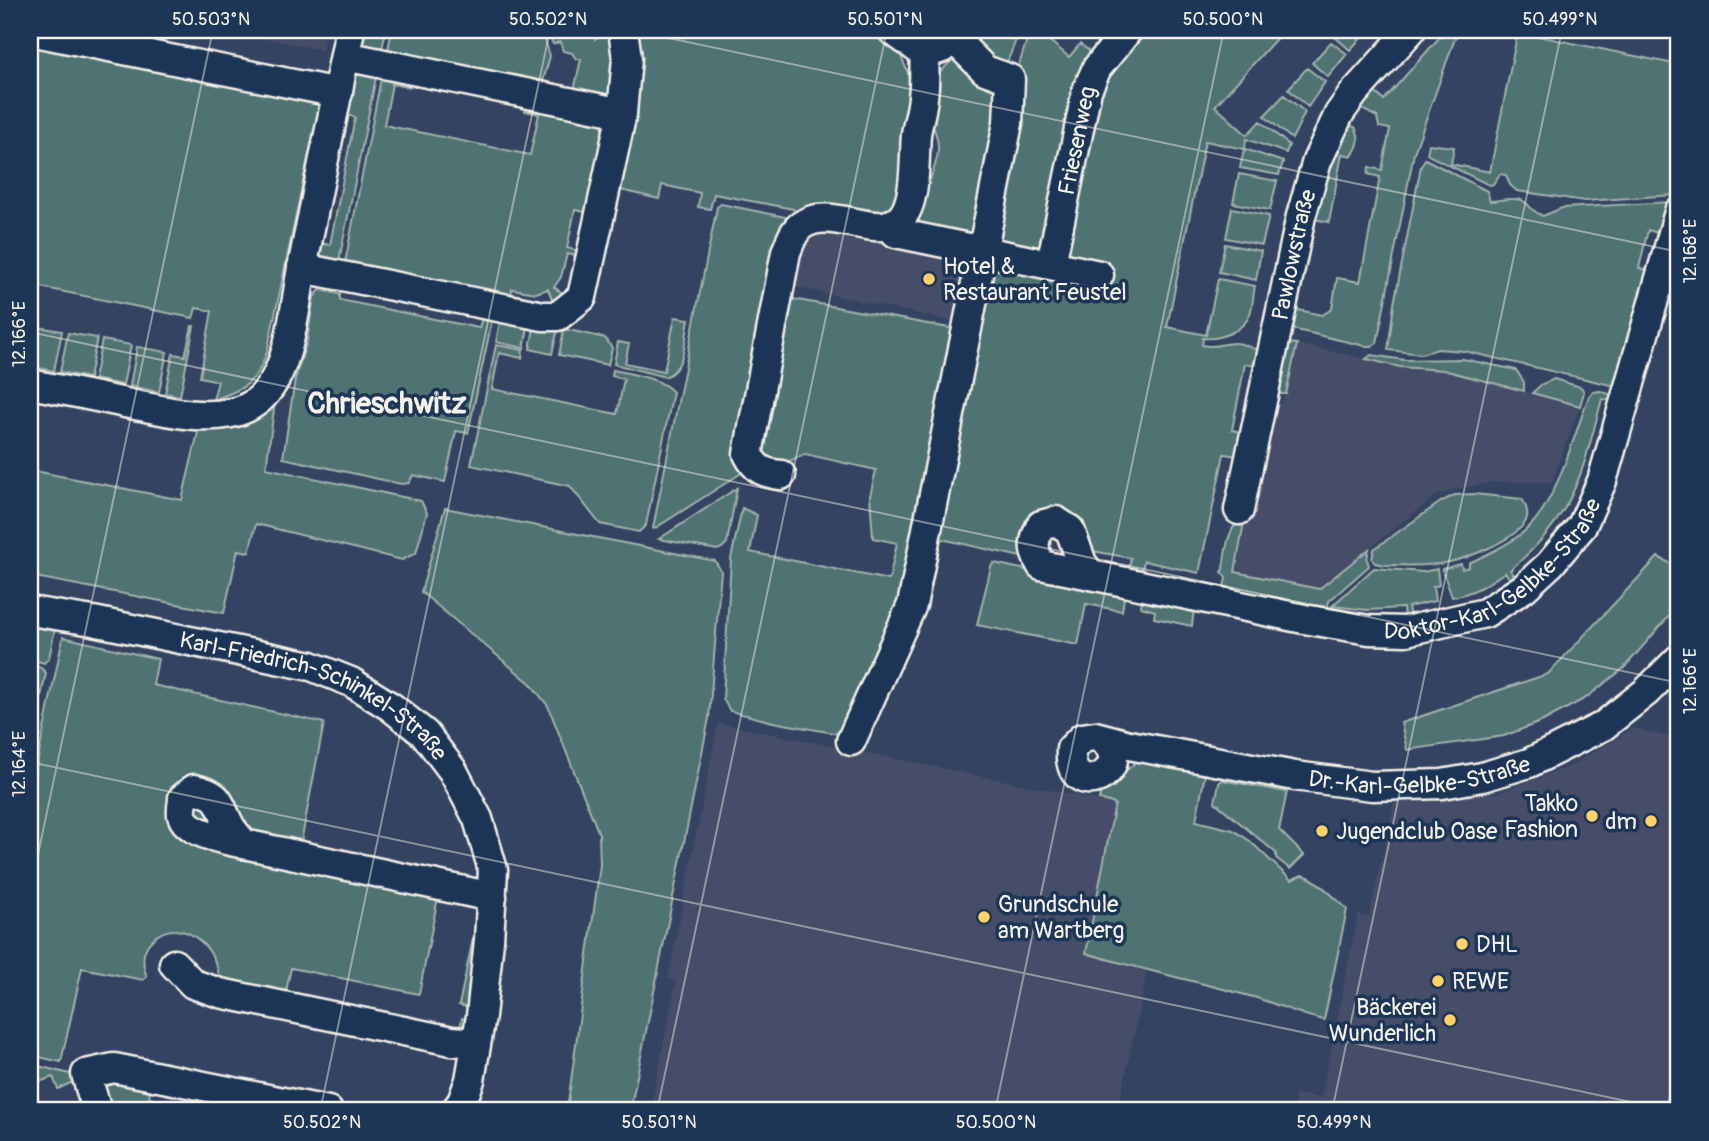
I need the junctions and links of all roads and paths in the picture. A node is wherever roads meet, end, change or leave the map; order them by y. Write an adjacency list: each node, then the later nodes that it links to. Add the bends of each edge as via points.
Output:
1 (623, 30): 10 (street, via 627,58)
2 (892, 30): 8 (street)
3 (1128, 30): 14 (street, Friesenweg, via 1097,68 1087,90)
4 (1411, 30): 19 (street, Pawlowstraße, via 1354,93 1317,161 1301,216)
5 (30, 31): 9 (street)
6 (960, 35): 8 (street); 13 (street, via 985,70 1010,79 1008,123)
7 (347, 43): 9 (street); 10 (street)
8 (925, 54): 12 (street, via 913,186 900,219)
9 (338, 93): 15 (street)
10 (622, 113): 15 (street, via 582,298 558,316)
11 (1679, 212): 20 (street, Doktor-Karl-Gelbke-Straße, via 1602,481 1582,526 1519,592 1485,613 1413,630 1381,630 1304,619)
12 (888, 225): 13 (street, via 896,233); 18 (street, via 830,217 813,219 793,235 748,454 754,466 765,473)
13 (984, 251): 14 (street); 23 (street, via 912,605)
14 (1051, 264): 16 (street)
15 (302, 268): 17 (street, via 278,374 266,393 247,408 232,413 180,414)
16 (1099, 275)
17 (30, 384)
18 (781, 475)
19 (1239, 510)
20 (1091, 575)
21 (30, 611): 26 (street, Karl-Friedrich-Schinkel-Straße, via 311,666 391,707 425,734 453,771 478,819 493,870)
22 (1679, 659): 24 (street, Dr.-Karl-Gelbke-Straße, via 1603,726 1529,763 1442,784 1372,786)
23 (851, 741)
24 (1114, 750)
25 (244, 844): 26 (street)
26 (492, 897): 28 (street, Karl-Friedrich-Schinkel-Straße)
27 (174, 964): 28 (street, via 193,984 220,993)
28 (476, 1043): 31 (street, Karl-Friedrich-Schinkel-Straße, via 470,1080)
29 (97, 1111): 30 (street, via 86,1074 114,1068)
30 (328, 1111)
31 (455, 1111)

